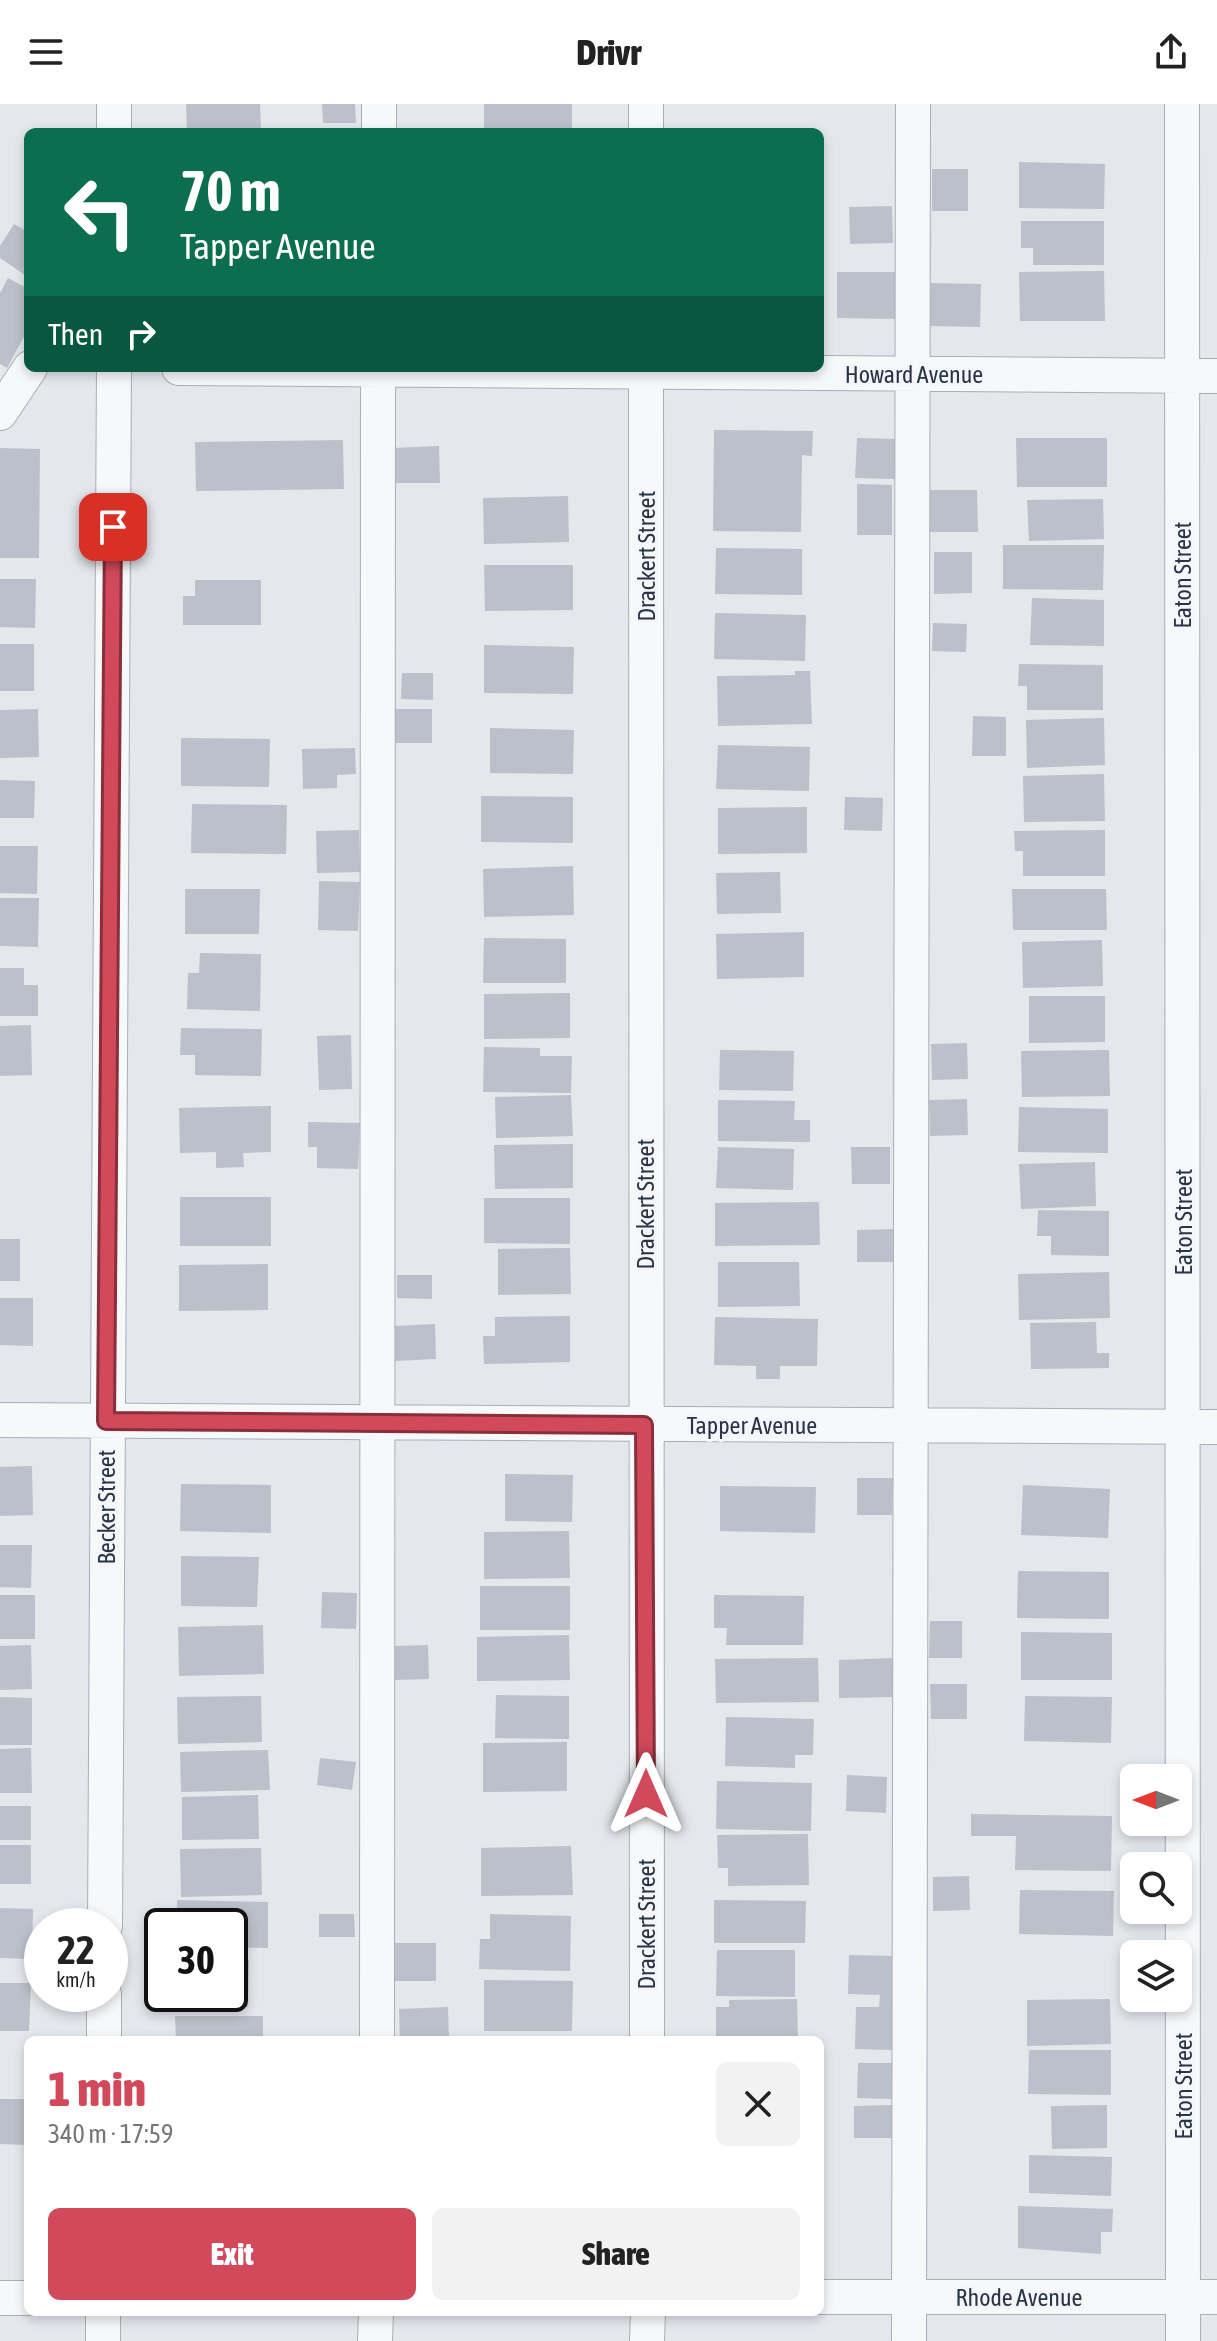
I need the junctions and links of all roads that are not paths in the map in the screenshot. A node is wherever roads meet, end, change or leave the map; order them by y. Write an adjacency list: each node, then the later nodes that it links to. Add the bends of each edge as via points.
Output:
1 (114, 104): 6 (street)
2 (379, 104): 7 (street)
3 (646, 104): 8 (street)
4 (913, 104): 14 (street)
5 (1182, 104): 15 (street, Eaton Street)
6 (114, 128)
7 (379, 128)
8 (646, 128)
9 (27, 372): 17 (street)
10 (114, 372): 19 (street, Becker Street)
11 (378, 372): 20 (street)
12 (646, 372): 21 (street, Drackert Street)
13 (780, 372): 14 (street, Howard Avenue)
14 (914, 374): 15 (street, Howard Avenue); 22 (street)
15 (1182, 376): 16 (street, Howard Avenue); 23 (street, Eaton Street)
16 (1217, 376)
17 (0, 413)
18 (0, 1420): 19 (street, Tapper Avenue)
19 (106, 1421): 20 (street, Tapper Avenue); 25 (street, Becker Street)
20 (379, 1423): 21 (street, Tapper Avenue); 28 (street)
21 (644, 1425): 22 (street, Tapper Avenue); 29 (street, Drackert Street)
22 (913, 1426): 23 (street, Tapper Avenue); 31 (street)
23 (1183, 1427): 24 (street, Tapper Avenue); 32 (street, Eaton Street)
24 (1217, 1427)
25 (105, 1908)
26 (104, 2012): 27 (street)
27 (104, 2036)
28 (377, 2036)
29 (647, 2036)
30 (824, 2297): 31 (street, Rhode Avenue)
31 (909, 2297): 32 (street, Rhode Avenue); 42 (street)
32 (1183, 2297): 33 (street, Rhode Avenue); 43 (street, Eaton Street)
33 (1217, 2297)
34 (0, 2298): 35 (street)
35 (24, 2298)
36 (103, 2316): 39 (street)
37 (376, 2316): 40 (street)
38 (648, 2316): 41 (street)
39 (103, 2341)
40 (375, 2341)
41 (647, 2341)
42 (909, 2341)
43 (1183, 2341)

